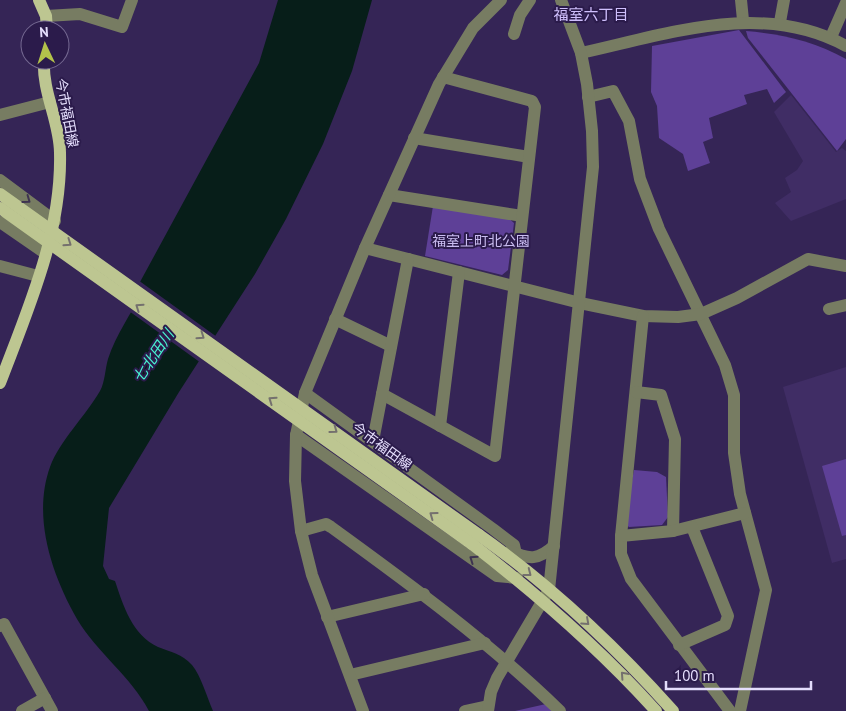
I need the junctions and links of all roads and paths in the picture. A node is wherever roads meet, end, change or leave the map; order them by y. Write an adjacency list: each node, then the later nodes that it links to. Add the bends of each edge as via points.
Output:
1 (39, 0): 9 (main road)
2 (132, 0): 9 (street, via 122,28 80,14)
3 (501, 0): 18 (street, via 474,28)
4 (530, 0): 13 (street, via 520,15)
5 (562, 0): 16 (street)
6 (741, 0): 11 (street)
7 (784, 0): 12 (street)
8 (846, 3): 14 (street)
9 (46, 16): 10 (main road)
10 (46, 20)
11 (744, 20): 12 (street); 16 (street)
12 (780, 22): 14 (street)
13 (514, 34)
14 (831, 37): 15 (street)
15 (846, 46)
16 (580, 53): 19 (street)
17 (44, 70): 20 (main road, 今市福田線)
18 (443, 77): 22 (street); 23 (street, via 532,100 535,107)
19 (588, 97): 39 (street, via 593,167); 42 (street, via 613,91 629,121 640,178 658,229)
20 (50, 102): 21 (street); 29 (main road, 今市福田線, via 60,152)
21 (0, 114)
22 (414, 138): 23 (street); 26 (street)
23 (529, 157): 28 (street)
24 (0, 180): 29 (street, one-way to 29)
25 (0, 194): 58 (main road, 今市福田線, one-way to 58, bridge)
26 (389, 195): 28 (street); 31 (street)
27 (0, 208): 58 (main road, 今市福田線, one-way to 27, bridge)
28 (522, 216): 38 (street)
29 (55, 221): 32 (main road, 今市福田線)
30 (0, 222): 32 (street)
31 (365, 248): 33 (street); 44 (street)
32 (45, 253): 37 (main road, 今市福田線)
33 (408, 259): 36 (street); 45 (street)
34 (0, 266): 37 (street)
35 (846, 266): 42 (street, via 808,259)
36 (459, 272): 38 (street); 50 (street)
37 (38, 276): 46 (main road, 今市福田線)
38 (513, 286): 39 (street); 50 (street, via 495,456)
39 (580, 303): 43 (street); 60 (street)
40 (846, 305): 41 (street)
41 (830, 309)
42 (701, 314): 43 (street); 53 (street, via 734,395 734,453)
43 (642, 316): 47 (street)
44 (335, 319): 45 (street); 48 (street)
45 (391, 346): 49 (street)
46 (0, 383)
47 (636, 392): 56 (street, via 661,395 675,439); 57 (street)
48 (305, 393): 51 (street); 52 (street)
49 (382, 394): 50 (street); 52 (street)
50 (440, 426)
51 (296, 435): 55 (street, via 295,481); 62 (street, one-way to 51, via 497,576)
52 (373, 441): 61 (street, via 514,545)
53 (745, 513): 54 (street); 81 (street, via 766,590)
54 (692, 527): 56 (street); 68 (street, via 728,616 726,625)
55 (301, 531): 63 (street, via 326,524); 65 (street, via 312,575)
56 (673, 532): 57 (street)
57 (620, 536): 68 (street, via 621,554 631,579)
58 (475, 539): 59 (main road, 今市福田線); 62 (main road, 今市福田線)
59 (490, 542): 61 (street); 64 (main road, 今市福田線, one-way to 64)
60 (554, 546): 61 (street, via 542,556); 64 (street)
61 (516, 554)
62 (516, 578): 64 (main road, 今市福田線)
63 (424, 594): 65 (street); 67 (street)
64 (546, 595): 69 (street); 78 (main road, 今市福田線, one-way to 64); 79 (main road, 今市福田線, one-way to 79, via 598,633)
65 (328, 618): 70 (street)
66 (0, 626): 71 (street, via 4,624)
67 (485, 643): 69 (street); 70 (street)
68 (679, 645): 80 (street)
69 (508, 661): 72 (street, via 491,692); 77 (street)
70 (350, 675): 75 (street)
71 (45, 698): 73 (street); 74 (street)
72 (488, 708): 76 (street)
73 (22, 711)
74 (52, 711)
75 (363, 711)
76 (464, 711)
77 (560, 711)
78 (656, 711)
79 (673, 711)
80 (730, 711)
81 (740, 711)

